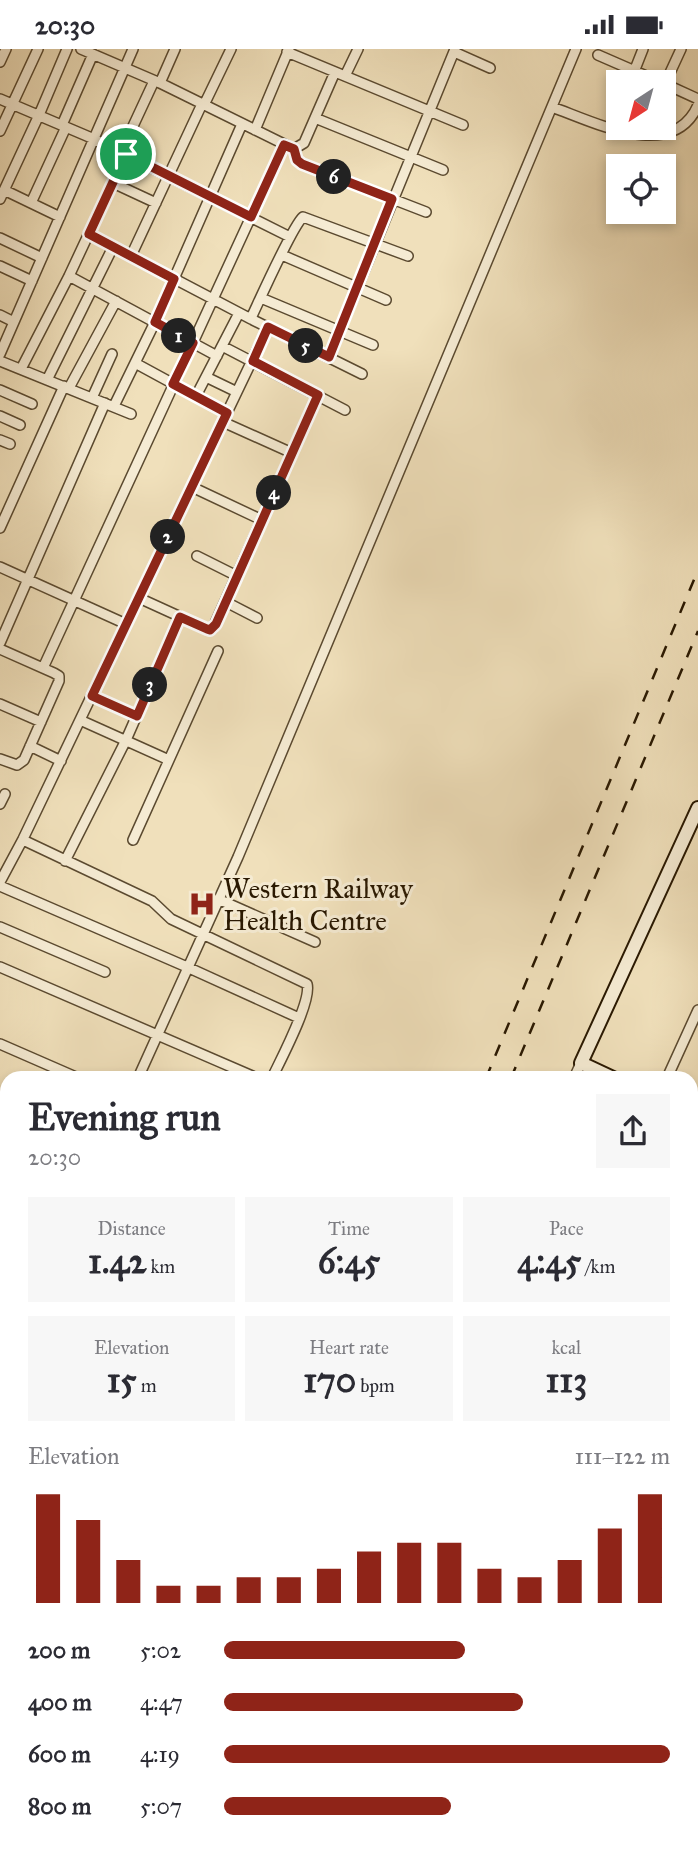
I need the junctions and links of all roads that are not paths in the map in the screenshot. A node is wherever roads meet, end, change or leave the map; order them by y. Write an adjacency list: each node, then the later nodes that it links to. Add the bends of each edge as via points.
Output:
1 (6, 49): 16 (street)
2 (38, 49): 28 (street)
3 (67, 49): 33 (street)
4 (81, 49): 14 (street)
5 (133, 49): 17 (street)
6 (174, 49): 24 (street)
7 (230, 49): 29 (street)
8 (358, 49): 23 (street)
9 (576, 49): 31 (street)
10 (643, 49): 20 (street)
11 (681, 49): 21 (street)
12 (455, 50): 18 (street); 32 (street)
13 (288, 51): 22 (street); 39 (street)
14 (93, 54): 17 (street); 37 (street)
15 (598, 55): 19 (street)
16 (0, 62)
17 (125, 68): 24 (street); 42 (street)
18 (490, 68)
19 (632, 70)
20 (634, 70)
21 (670, 70)
22 (335, 72): 23 (street); 34 (street)
23 (345, 76): 32 (street)
24 (157, 82): 29 (street); 45 (street)
25 (676, 90): 27 (street)
26 (0, 99): 28 (street)
27 (698, 99)
28 (12, 104): 33 (street); 40 (street)
29 (203, 104): 35 (street); 48 (street)
30 (698, 105): 41 (street, via 690,120)
31 (552, 107): 38 (street); 147 (street)
32 (429, 111): 36 (street); 46 (street)
33 (39, 115): 37 (street); 50 (street)
34 (315, 118): 44 (street, via 304,143); 46 (street)
35 (242, 124): 39 (street); 51 (street)
36 (463, 125)
37 (64, 126): 42 (street); 53 (street)
38 (606, 126)
39 (255, 130): 43 (street)
40 (0, 131)
41 (676, 131)
42 (94, 139): 45 (street); 56 (street)
43 (284, 145): 44 (street); 57 (street)
44 (294, 149): 52 (street, via 302,164)
45 (124, 153): 48 (street); 49 (street)
46 (410, 157): 47 (street); 52 (street)
47 (443, 170)
48 (169, 175): 51 (street); 54 (street)
49 (113, 183): 54 (street); 58 (street)
50 (2, 194): 53 (street)
51 (210, 196): 57 (street); 69 (street)
52 (392, 199): 55 (street); 61 (street)
53 (31, 203): 56 (street)
54 (156, 203): 64 (street)
55 (426, 212)
56 (60, 217): 66 (street)
57 (251, 217): 59 (street); 74 (street)
58 (89, 234): 62 (street); 68 (street)
59 (290, 237): 61 (street, via 303,217); 63 (street)
60 (0, 238): 66 (street)
61 (375, 244): 65 (street); 72 (street)
62 (113, 247): 64 (street); 71 (street)
63 (282, 255): 72 (street); 73 (street)
64 (131, 256): 69 (street)
65 (408, 256)
66 (42, 258): 70 (street)
67 (0, 266): 70 (street)
68 (69, 275): 71 (street); 94 (street)
69 (174, 279): 74 (street); 81 (street)
70 (32, 281): 80 (street)
71 (93, 288): 76 (street); 97 (street)
72 (357, 288): 75 (street); 83 (street)
73 (261, 298): 79 (street); 83 (street)
74 (214, 300): 77 (street); 84 (street)
75 (386, 300)
76 (116, 301): 81 (street); 99 (street)
77 (239, 313): 79 (street); 85 (street)
78 (0, 314): 80 (street)
79 (251, 319): 82 (street)
80 (14, 322): 87 (street)
81 (155, 322): 84 (street); 93 (street)
82 (268, 327): 90 (street); 92 (street)
83 (339, 331): 86 (street); 90 (street)
84 (193, 343): 89 (street); 98 (street)
85 (222, 345): 89 (street); 92 (street)
86 (373, 345)
87 (0, 354)
88 (112, 354): 104 (street)
89 (216, 356): 96 (street)
90 (329, 357): 95 (street)
91 (0, 361): 94 (street)
92 (253, 361): 101 (street); 102 (street)
93 (135, 363): 98 (street); 106 (street)
94 (20, 369): 97 (street)
95 (362, 374)
96 (206, 377): 101 (street); 103 (street)
97 (47, 380): 99 (street)
98 (173, 384): 103 (street); 121 (street)
99 (66, 387): 104 (street); 115 (street)
100 (0, 390): 105 (street)
101 (237, 392): 110 (street)
102 (318, 395): 107 (street); 112 (street)
103 (196, 396): 110 (street)
104 (92, 398): 106 (street)
105 (32, 404)
106 (109, 405): 108 (street); 119 (street)
107 (345, 410)
108 (131, 414)
109 (0, 416): 111 (street)
110 (225, 418): 112 (street); 113 (street)
111 (20, 425)
112 (292, 453): 114 (street)
113 (192, 487): 114 (street); 120 (street)
114 (262, 520): 118 (street)
115 (0, 528)
116 (197, 556): 118 (street)
117 (0, 567): 119 (street)
118 (237, 576): 122 (street)
119 (28, 580): 121 (street); 126 (street)
120 (139, 598): 123 (street); 125 (street)
121 (73, 601): 125 (street); 129 (street)
122 (226, 602): 123 (street, via 210,630); 124 (street)
123 (180, 617): 132 (street)
124 (257, 618)
125 (126, 624): 130 (street)
126 (0, 643)
127 (0, 649): 129 (street)
128 (218, 651): 138 (street)
129 (43, 668): 134 (street, via 59,676 59,681)
130 (92, 696): 132 (street); 133 (street)
131 (0, 704): 134 (street)
132 (137, 716): 135 (street)
133 (80, 720): 135 (street); 139 (street)
134 (41, 722): 136 (street)
135 (126, 740): 138 (street); 145 (street)
136 (30, 746): 137 (street, via 17,765); 139 (street)
137 (0, 759)
138 (169, 760): 144 (street)
139 (61, 761): 143 (street)
140 (5, 794): 141 (street)
141 (0, 804)
142 (698, 808): 158 (street)
143 (23, 840): 145 (street); 146 (street)
144 (133, 840)
145 (65, 861): 149 (street, via 152,901 171,919)
146 (0, 884): 152 (street)
147 (218, 899): 149 (street); 150 (street)
148 (0, 927): 153 (street)
149 (202, 934): 152 (street); 155 (street, via 307,984)
150 (315, 942)
151 (0, 967): 156 (street)
152 (187, 967): 155 (street); 156 (street)
153 (105, 972)
154 (698, 1010): 165 (street)
155 (299, 1018): 162 (street)
156 (158, 1033): 160 (street); 161 (street)
157 (0, 1044): 159 (street)
158 (581, 1063): 163 (street); 164 (street)
159 (62, 1071)
160 (141, 1071)
161 (242, 1071)
162 (275, 1071)
163 (577, 1071)
164 (598, 1071)
165 (670, 1071)

